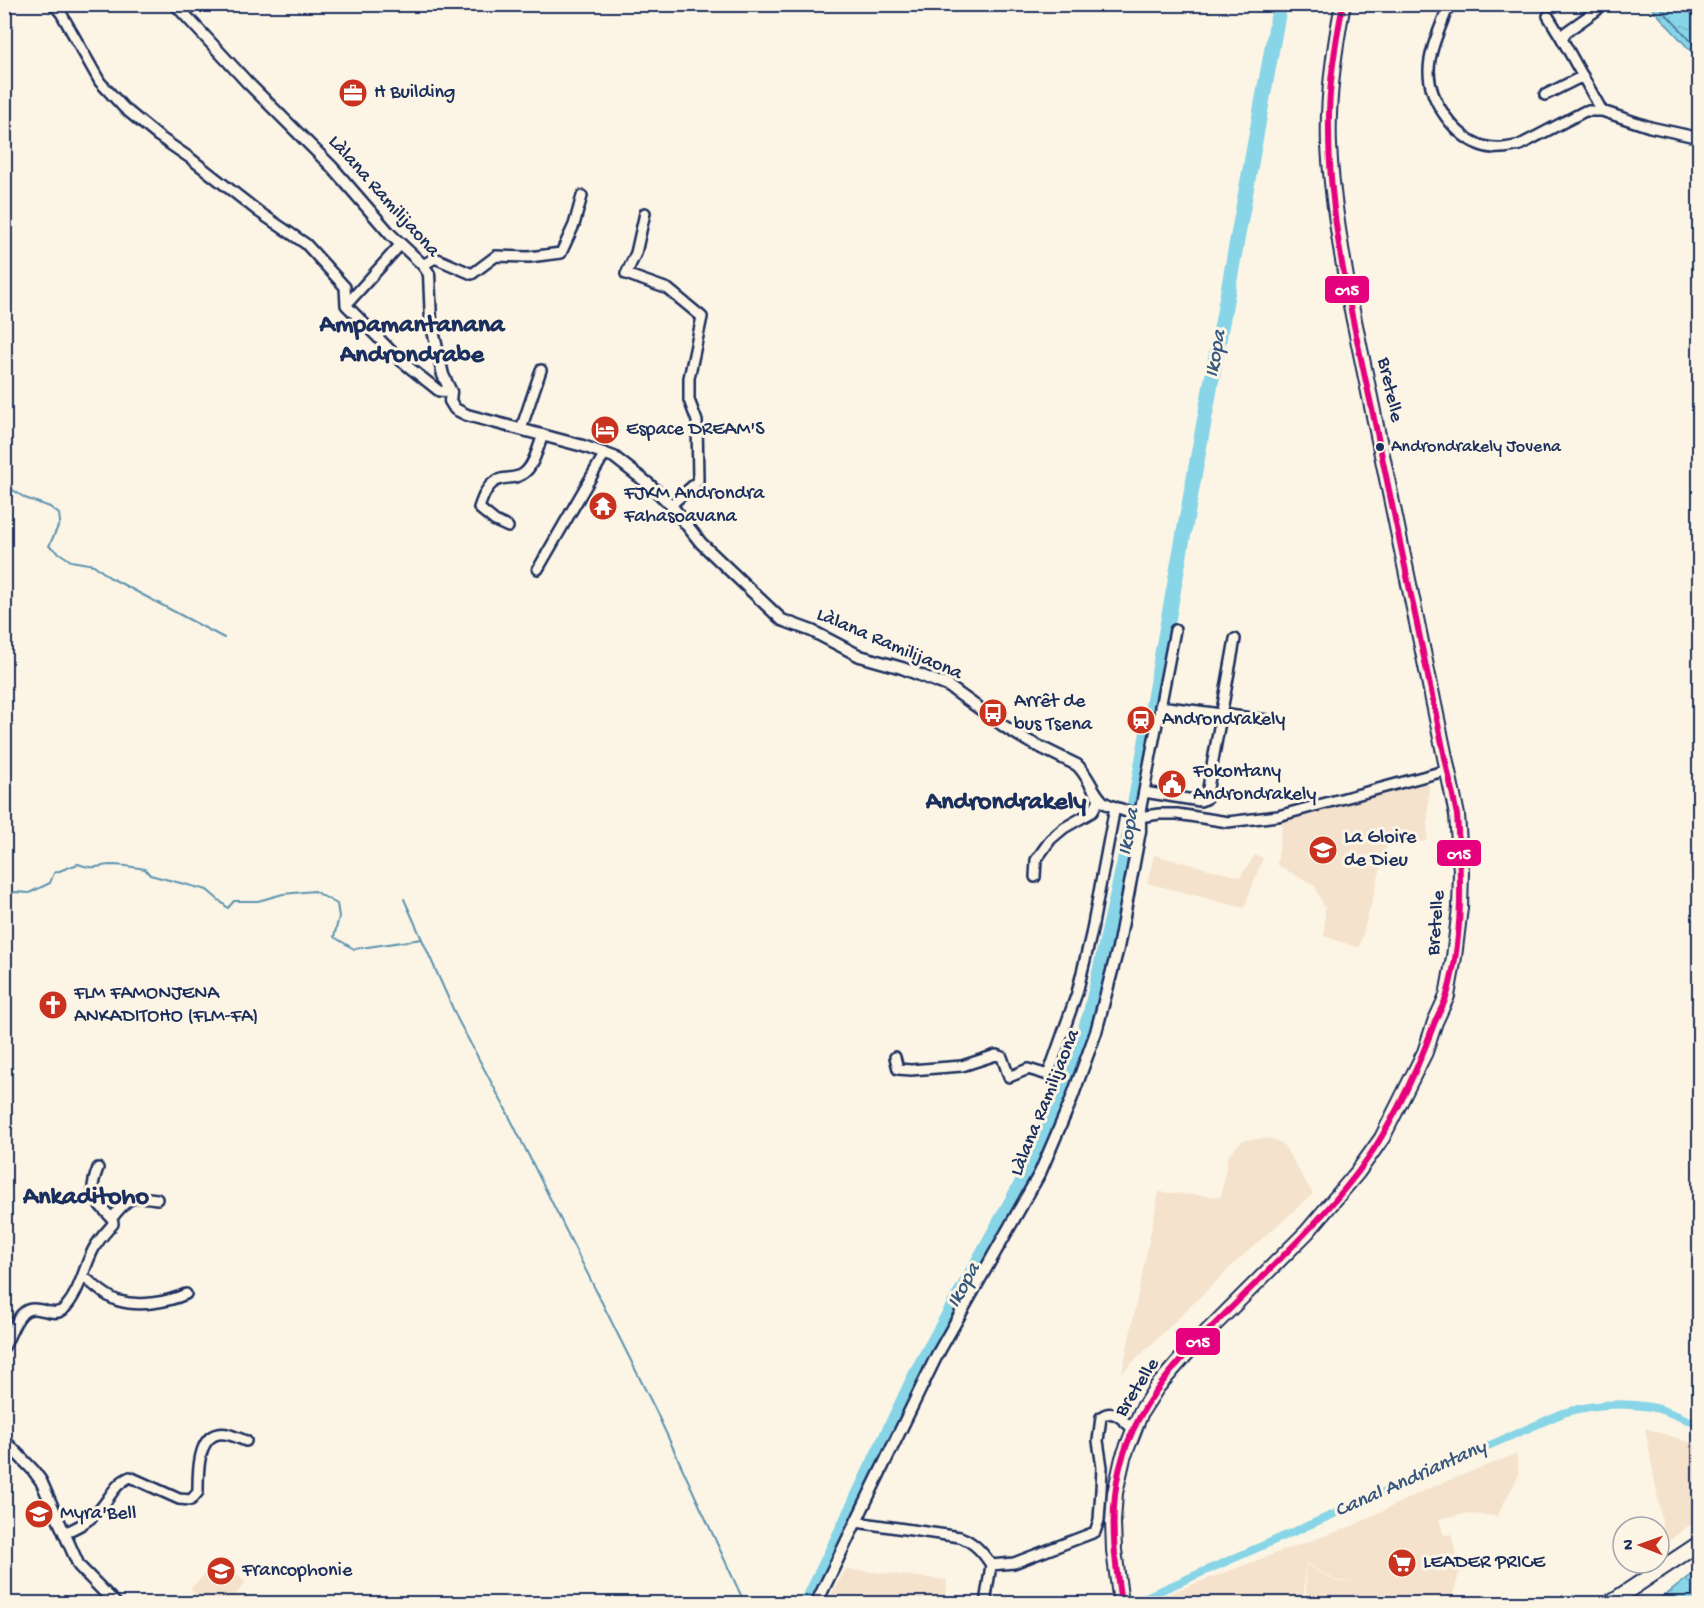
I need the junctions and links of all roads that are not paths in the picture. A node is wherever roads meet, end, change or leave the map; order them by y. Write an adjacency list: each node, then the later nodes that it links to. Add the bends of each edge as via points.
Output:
1 (53, 4): 16 (street, via 100,82 124,108 306,244 345,287)
2 (175, 4): 14 (street, Làlana Ramilijaona, via 333,167)
3 (1343, 4): 30 (main road, Bretelle, via 1329,116 1335,220)
4 (1449, 4): 10 (street, via 1431,57 1431,85 1450,122 1473,142 1492,148 1520,145 1585,111)
5 (1593, 4): 7 (street, via 1598,10)
6 (1548, 15): 7 (street)
7 (1562, 39): 8 (street)
8 (1583, 76): 9 (street); 10 (street)
9 (1545, 95)
10 (1602, 111): 11 (street)
11 (1700, 138)
12 (582, 196): 15 (street, via 561,253 496,256 472,274 435,258)
13 (645, 213): 22 (street, via 636,253 626,274 668,289 702,317 688,400 697,421 698,482)
14 (401, 244): 15 (street, Làlana Ramilijaona); 16 (street)
15 (423, 265): 18 (street, Làlana Ramilijaona, via 429,278 433,331)
16 (346, 305): 18 (street, via 400,360 439,391)
17 (542, 370): 19 (street)
18 (451, 392): 19 (street, Làlana Ramilijaona, via 452,405 461,413)
19 (521, 429): 20 (street, Làlana Ramilijaona)
20 (543, 435): 21 (street, Làlana Ramilijaona); 23 (street, via 525,473 490,484 483,497 479,508)
21 (605, 453): 22 (street, Làlana Ramilijaona, via 638,474); 24 (street)
22 (671, 504): 32 (street, Làlana Ramilijaona, via 701,543 782,620 860,656 948,686 1013,732 1077,765)
23 (508, 527)
24 (538, 569)
25 (1175, 630): 27 (street)
26 (1235, 639): 28 (street)
27 (1160, 706): 28 (street); 31 (street)
28 (1221, 714): 29 (street); 31 (street, via 1206,800)
29 (1267, 720)
30 (1448, 770): 34 (street, via 1278,816 1228,822 1170,814); 43 (main road, Bretelle, via 1460,841 1460,908 1447,996 1425,1052 1382,1138 1357,1173 1300,1240 1176,1364 1150,1397)
31 (1144, 792): 34 (street)
32 (1100, 798): 33 (street, Làlana Ramilijaona); 35 (street, via 1092,812 1051,839 1036,860)
33 (1120, 809): 34 (street, Làlana Ramilijaona); 36 (street, via 1077,993 1048,1076 1028,1069 1009,1077 1002,1057 996,1055 962,1066 911,1070 898,1069)
34 (1138, 816): 46 (street, Làlana Ramilijaona, via 1140,831 1118,948 1096,1032 1070,1103 1040,1173 937,1355)
35 (1035, 877)
36 (895, 1057)
37 (98, 1168): 39 (street, via 92,1184 93,1196)
38 (157, 1199): 39 (street, via 133,1198)
39 (112, 1218): 40 (street, via 113,1224 94,1248)
40 (83, 1276): 41 (street, via 120,1301 153,1303); 42 (street, via 60,1311 32,1308 20,1315)
41 (186, 1294)
42 (4, 1347)
43 (1133, 1429): 51 (street, via 1115,1413 1101,1417 1101,1490 1095,1532 1014,1563); 56 (main road, Bretelle, via 1113,1509)
44 (4, 1440): 47 (street, via 41,1480)
45 (246, 1441): 47 (street, via 223,1434 208,1440 198,1463 198,1492 194,1498 179,1499 129,1477 91,1519)
46 (856, 1522): 51 (street, via 960,1537 980,1549); 54 (street, Làlana Ramilijaona)
47 (64, 1533): 53 (street, via 79,1566)
48 (1700, 1536): 50 (main road)
49 (1700, 1543): 58 (main road)
50 (1671, 1555)
51 (991, 1565): 55 (street)
52 (1641, 1575): 57 (main road)
53 (116, 1604)
54 (816, 1604)
55 (988, 1604)
56 (1121, 1604)
57 (1597, 1604)
58 (1608, 1604)

